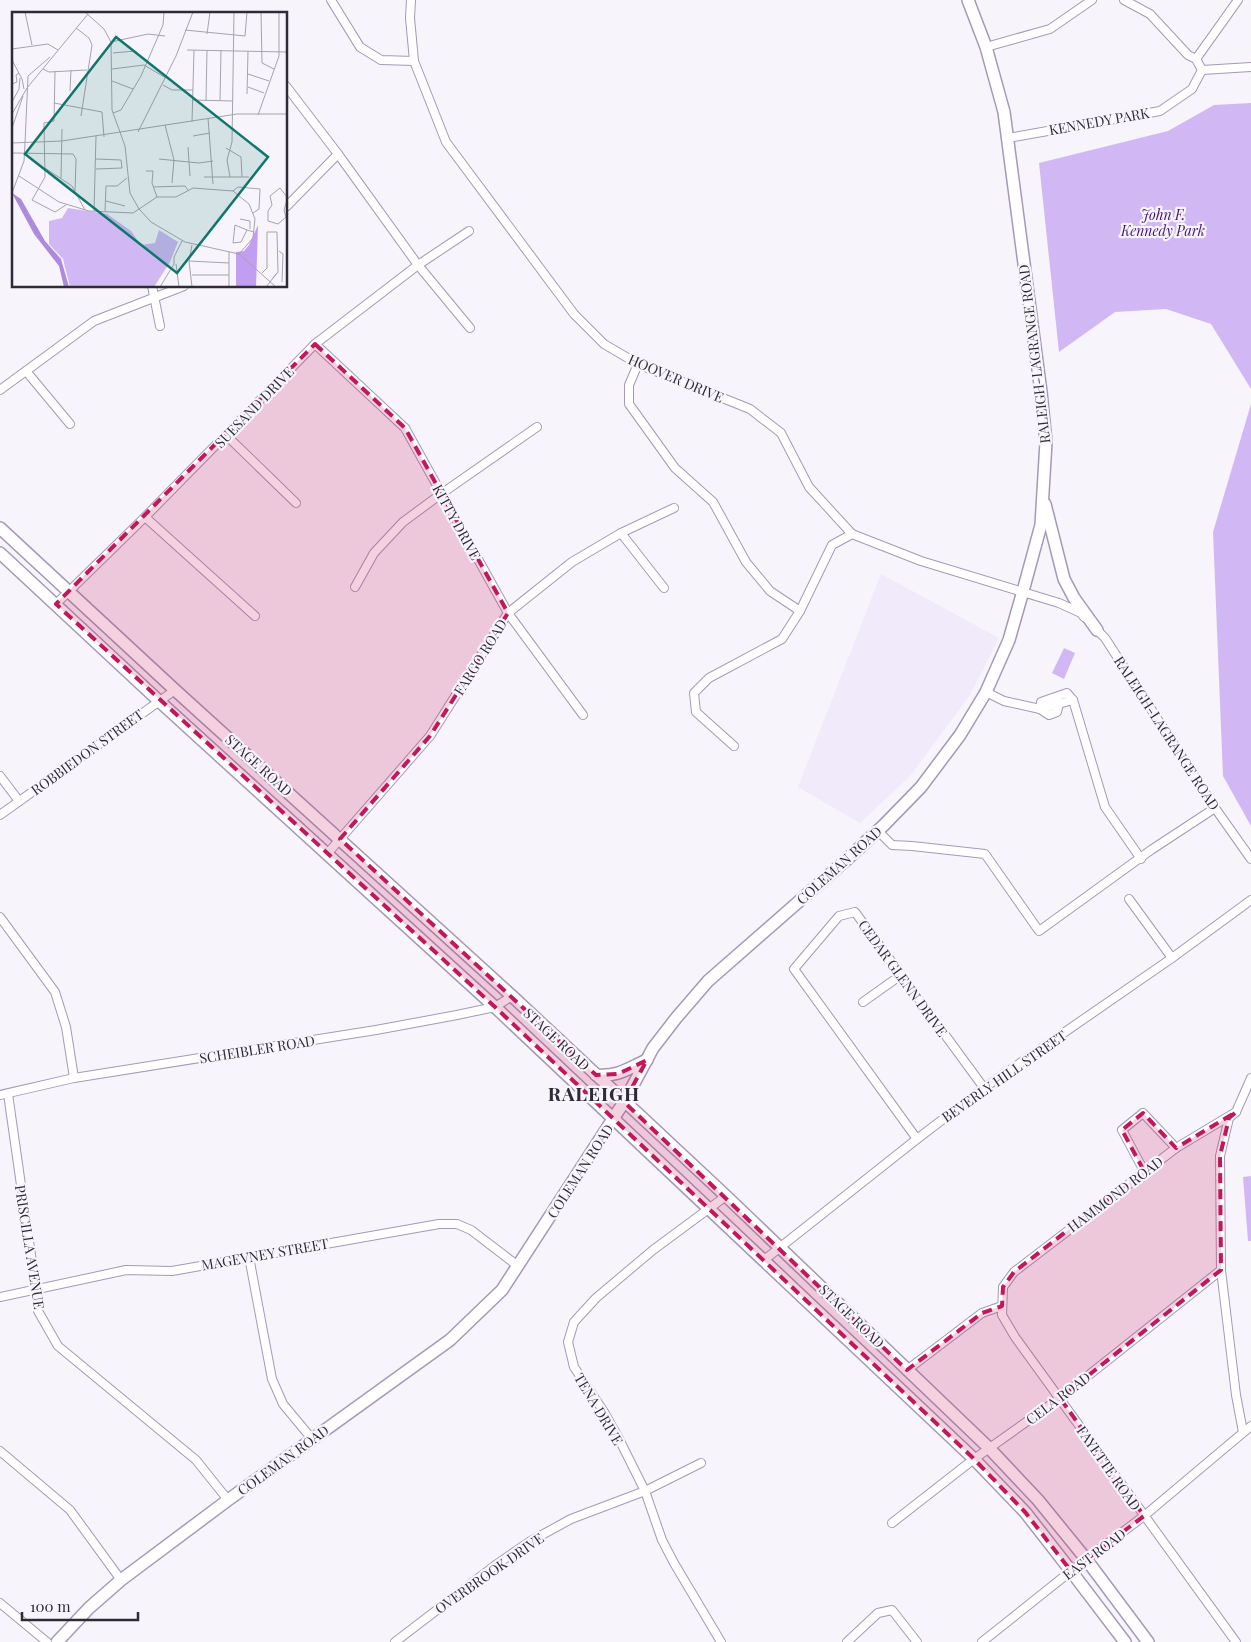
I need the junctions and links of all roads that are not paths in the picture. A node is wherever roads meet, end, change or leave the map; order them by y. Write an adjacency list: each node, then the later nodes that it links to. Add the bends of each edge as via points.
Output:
1 (331, 0): 9 (street, via 360,48 380,60)
2 (411, 0): 9 (street, HOOVER DRIVE)
3 (968, 0): 7 (main road, RALEIGH-LAGRANGE ROAD)
4 (1092, 0): 7 (street, via 1050,29)
5 (1124, 0): 8 (street, via 1150,14 1188,55)
6 (1238, 0): 8 (street)
7 (986, 47): 13 (main road, RALEIGH-LAGRANGE ROAD)
8 (1196, 59): 11 (street)
9 (414, 62): 24 (street, HOOVER DRIVE, via 446,142 574,314 604,344)
10 (1251, 67): 11 (street)
11 (1202, 70): 13 (street, KENNEDY PARK, via 1192,89 1160,111)
12 (288, 89): 14 (street)
13 (1008, 138): 31 (main road, RALEIGH-LAGRANGE ROAD, via 1046,442)
14 (338, 154): 15 (street); 17 (street)
15 (288, 205)
16 (469, 231): 17 (street, SUESAND DRIVE)
17 (418, 265): 22 (street); 23 (street, SUESAND DRIVE)
18 (152, 288): 20 (street)
19 (179, 288): 20 (street)
20 (154, 298): 21 (street); 25 (street, via 94,321)
21 (160, 326)
22 (470, 328)
23 (316, 344): 29 (street, SUESAND DRIVE); 30 (street, KITTY DRIVE, via 405,428)
24 (638, 364): 37 (street, HOOVER DRIVE, via 750,409 781,433 809,487); 44 (street, via 629,384 629,404 675,468 713,502 746,562 770,591)
25 (26, 371): 26 (street); 27 (street)
26 (0, 390)
27 (70, 424)
28 (537, 427): 30 (street)
29 (226, 435): 32 (street); 34 (street, SUESAND DRIVE)
30 (441, 494): 39 (street, via 403,522 374,553); 45 (street, KITTY DRIVE)
31 (1043, 494): 42 (main road, RALEIGH-LAGRANGE ROAD, via 1040,526); 47 (main road, via 1064,579)
32 (296, 503)
33 (674, 508): 36 (street, FARGO ROAD)
34 (145, 517): 41 (street, SUESAND DRIVE); 46 (street)
35 (0, 528): 41 (main road, STAGE ROAD)
36 (620, 533): 40 (street); 45 (street, FARGO ROAD, via 572,562)
37 (852, 534): 42 (street, HOOVER DRIVE, via 921,562); 44 (street, via 832,545)
38 (0, 553): 43 (main road, STAGE ROAD)
39 (355, 587)
40 (664, 588)
41 (68, 591): 43 (street, SUESAND DRIVE); 48 (main road, STAGE ROAD)
42 (1023, 591): 47 (street, RALEIGH-LAGRANGE ROAD, via 1081,613); 49 (main road, COLEMAN ROAD, via 1008,640)
43 (56, 604): 51 (main road, STAGE ROAD)
44 (800, 610): 54 (street, via 782,639 709,678 694,693 696,712)
45 (508, 612): 53 (street, KITTY DRIVE); 60 (street, FARGO ROAD, via 430,736)
46 (255, 616)
47 (1097, 630): 57 (street, RALEIGH-LAGRANGE ROAD)
48 (175, 690): 51 (street, ROBBIEDON STREET); 60 (main road, STAGE ROAD)
49 (986, 692): 52 (street, via 1004,701); 59 (main road, COLEMAN ROAD, via 960,735 921,787)
50 (1072, 700): 52 (street, via 1059,704 1057,712 1049,715); 52 (street, via 1067,693 1056,696 1041,702); 62 (street, via 1104,807)
51 (159, 701): 56 (street, ROBBIEDON STREET); 61 (main road, STAGE ROAD)
52 (1040, 709)
53 (583, 716)
54 (734, 746)
55 (0, 776): 56 (street)
56 (19, 802): 58 (street, ROBBIEDON STREET)
57 (1215, 808): 62 (street); 63 (street, RALEIGH-LAGRANGE ROAD)
58 (0, 815)
59 (878, 831): 62 (street, via 892,845 985,854 1039,931); 72 (main road, COLEMAN ROAD, via 708,981)
60 (340, 839): 61 (street, FARGO ROAD); 69 (main road, STAGE ROAD)
61 (327, 854): 71 (main road, STAGE ROAD)
62 (1141, 859)
63 (1251, 859)
64 (1129, 899): 67 (street)
65 (1251, 900): 67 (street, BEVERLY HILL STREET)
66 (0, 917): 74 (street, via 55,992 66,1027)
67 (1172, 958): 76 (street, BEVERLY HILL STREET)
68 (901, 975): 70 (street); 76 (street, CEDAR GLENN DRIVE); 81 (street, CEDAR GLENN DRIVE, via 855,912 839,916 794,969)
69 (512, 996): 71 (street, SCHEIBLER ROAD); 73 (main road, STAGE ROAD)
70 (863, 1002)
71 (495, 1007): 74 (street, SCHEIBLER ROAD, via 390,1028); 80 (main road, STAGE ROAD)
72 (646, 1060): 73 (main road, via 618,1074); 78 (main road, COLEMAN ROAD)
73 (596, 1075): 78 (main road, STAGE ROAD)
74 (74, 1078): 77 (street, SCHEIBLER ROAD)
75 (1251, 1078): 79 (street)
76 (984, 1088): 81 (street, BEVERLY HILL STREET)
77 (4, 1095): 92 (street, PRISCILLA AVENUE)
78 (624, 1102): 80 (main road, COLEMAN ROAD); 84 (main road, STAGE ROAD)
79 (1236, 1112): 82 (street, HAMMOND ROAD); 90 (street, via 1229,1118 1220,1156)
80 (613, 1119): 85 (main road, STAGE ROAD); 89 (main road, COLEMAN ROAD)
81 (917, 1139): 86 (street, BEVERLY HILL STREET)
82 (1176, 1148): 83 (street, HAMMOND ROAD); 83 (street, via 1143,1113 1122,1130)
83 (1144, 1171): 91 (street, HAMMOND ROAD, via 1014,1272)
84 (726, 1196): 85 (street, TENA DRIVE); 86 (main road, STAGE ROAD)
85 (710, 1208): 88 (main road, STAGE ROAD); 104 (street, TENA DRIVE, via 596,1298 574,1322 568,1342 574,1367 604,1412)
86 (779, 1246): 88 (street, BEVERLY HILL STREET); 95 (main road, STAGE ROAD)
87 (249, 1257): 89 (street, MAGEVNEY STREET, via 438,1224 457,1224 472,1230); 92 (street, MAGEVNEY STREET, via 172,1271 126,1270); 99 (street, via 272,1379 283,1404)
88 (764, 1260): 102 (main road, STAGE ROAD)
89 (518, 1266): 99 (main road, COLEMAN ROAD, via 502,1290 450,1340)
90 (1221, 1270): 96 (street, CELA ROAD); 98 (street)
91 (1002, 1287): 94 (street, FAYETTE ROAD)
92 (36, 1290): 93 (street, MAGEVNEY STREET); 105 (street, PRISCILLA AVENUE, via 38,1311 58,1346 196,1460)
93 (0, 1298)
94 (1002, 1306): 95 (street, via 982,1312); 96 (street, FAYETTE ROAD, via 1002,1315 1015,1337)
95 (908, 1370): 100 (main road, STAGE ROAD)
96 (1060, 1398): 100 (street, CELA ROAD); 106 (street, FAYETTE ROAD)
97 (1251, 1426): 98 (street, EAST ROAD)
98 (1243, 1432): 106 (street, EAST ROAD)
99 (312, 1439): 105 (main road, COLEMAN ROAD)
100 (989, 1448): 102 (street, CELA ROAD); 108 (main road, STAGE ROAD, via 1038,1500)
101 (0, 1451): 110 (street, via 70,1510)
102 (974, 1459): 107 (street, CELA ROAD); 109 (main road, STAGE ROAD, via 1024,1512)
103 (701, 1463): 104 (street, OVERBROOK DRIVE)
104 (645, 1491): 114 (street, OVERBROOK DRIVE, via 571,1519 529,1542); 115 (street, TENA DRIVE, via 662,1540)
105 (228, 1500): 110 (main road, COLEMAN ROAD)
106 (1144, 1516): 108 (street, EAST ROAD); 121 (street, FAYETTE ROAD)
107 (892, 1523)
108 (1086, 1560): 109 (street, EAST ROAD); 120 (main road, STAGE ROAD)
109 (1072, 1571): 118 (street, EAST ROAD); 119 (main road, STAGE ROAD)
110 (121, 1580): 113 (main road, COLEMAN ROAD)
111 (0, 1603): 112 (street)
112 (47, 1642)
113 (58, 1642)
114 (395, 1642)
115 (721, 1642)
116 (847, 1642): 117 (street, via 878,1613 892,1610)
117 (917, 1642)
118 (982, 1642)
119 (1125, 1642)
120 (1148, 1642)
121 (1236, 1642)

